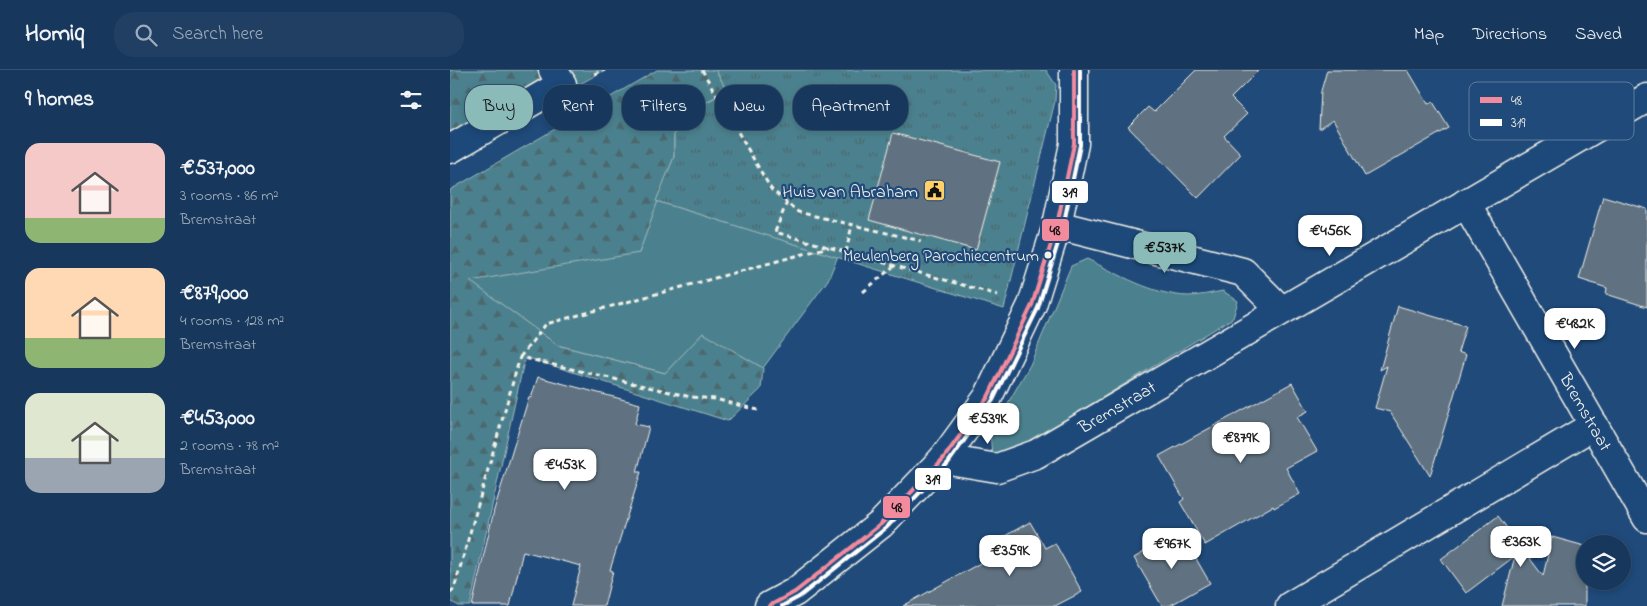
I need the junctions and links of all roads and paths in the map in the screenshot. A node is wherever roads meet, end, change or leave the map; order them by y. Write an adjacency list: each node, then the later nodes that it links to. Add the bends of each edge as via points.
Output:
1 (553, 70): 7 (street, via 562,84)
2 (702, 70): 8 (path, via 771,189)
3 (1074, 70): 11 (street, via 1074,144)
4 (1647, 98): 5 (street, Bremstraat)
5 (1634, 106)
6 (1575, 140): 9 (street, Bremstraat)
7 (450, 149)
8 (787, 202): 10 (path, via 798,212); 13 (path, via 775,232)
9 (1466, 203): 18 (street, Bremstraat); 21 (street, Bremstraat)
10 (852, 225): 12 (path); 14 (path)
11 (1057, 225): 17 (street); 18 (street, via 1244,272)
12 (921, 241)
13 (829, 247): 14 (path); 19 (path, via 546,324)
14 (846, 252): 15 (path)
15 (895, 266): 16 (path); 17 (path)
16 (864, 292)
17 (1032, 305): 22 (street, via 988,397)
18 (1281, 310): 22 (street, Bremstraat, via 1036,454 997,468)
19 (520, 357): 20 (path); 24 (path, via 454,589)
20 (758, 410)
21 (1594, 426): 23 (street, Bremstraat); 26 (street)
22 (944, 459): 25 (street, via 881,524 795,592)
23 (1647, 518)
24 (450, 592)
25 (769, 606)
26 (1290, 606)

